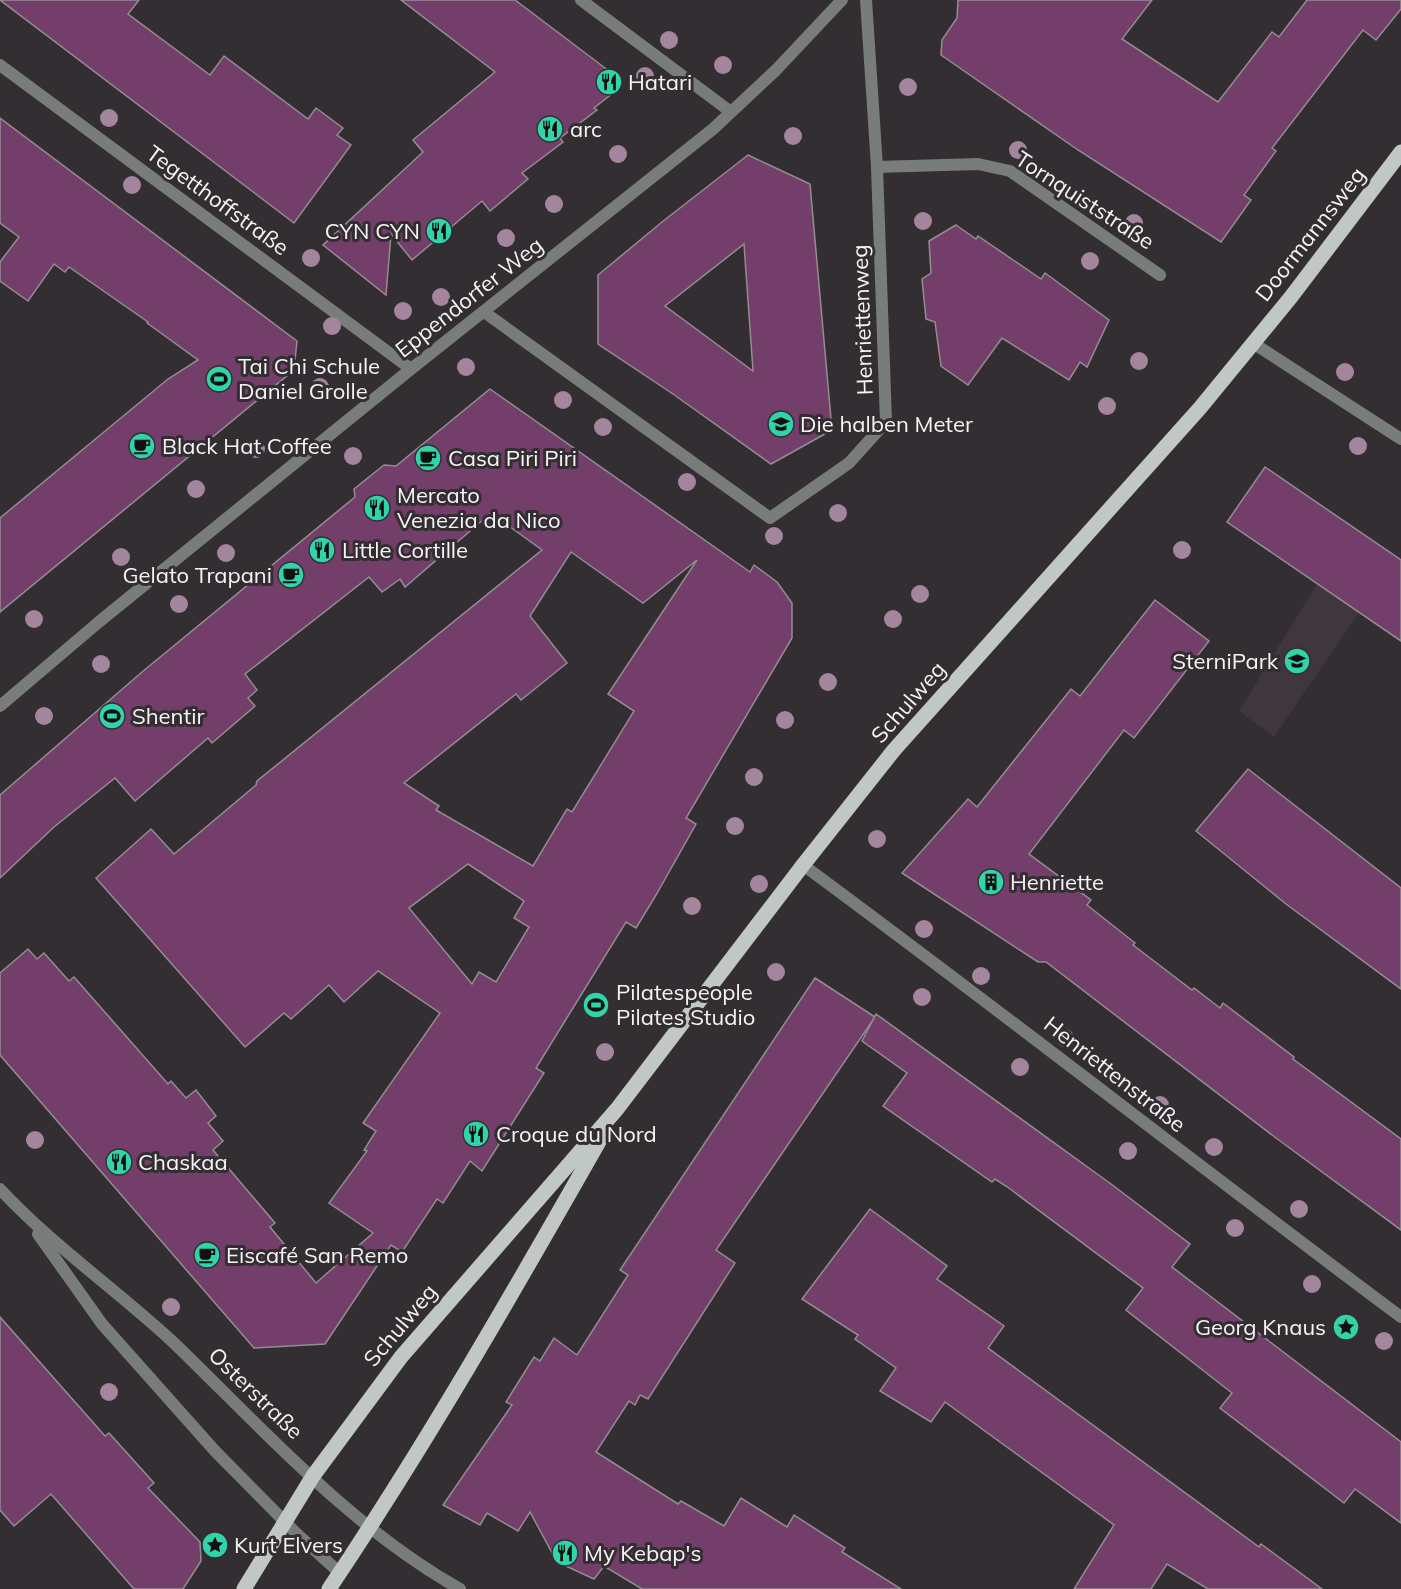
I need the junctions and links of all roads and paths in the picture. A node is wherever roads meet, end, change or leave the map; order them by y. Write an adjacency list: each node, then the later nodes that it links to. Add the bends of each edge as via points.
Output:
1 (581, 0): 5 (street)
2 (842, 0): 5 (street, Eppendorfer Weg)
3 (866, 0): 7 (street, Henriettenweg)
4 (0, 65): 11 (street, Tegetthoffstraße)
5 (731, 112): 9 (street, Eppendorfer Weg)
6 (1401, 152): 10 (main road, Doormannsweg)
7 (877, 167): 8 (street, Tornquiststraße, via 978,164 1010,171); 9 (street, Henriettenweg, via 886,422 849,463 770,518)
8 (1160, 275)
9 (484, 312): 11 (street, Eppendorfer Weg)
10 (1253, 343): 12 (street); 14 (main road, Schulweg, via 1193,416 894,750)
11 (411, 369): 13 (street, Eppendorfer Weg)
12 (1401, 439)
13 (0, 706)
14 (803, 865): 15 (main road, Schulweg); 18 (street, Henriettenstraße)
15 (617, 1109): 19 (main road, Schulweg, via 401,1357); 21 (main road, Schulweg, via 493,1328)
16 (0, 1189): 17 (street, Osterstraße)
17 (29, 1220): 19 (street, Osterstraße, via 172,1342); 20 (street, Osterstraße, via 102,1324)
18 (1401, 1317)
19 (313, 1476): 20 (main road, Schulweg); 21 (street, Osterstraße)
20 (285, 1521): 22 (street, Osterstraße); 23 (main road, Schulweg)
21 (370, 1528): 22 (main road, Schulweg); 25 (street, Osterstraße, via 428,1572)
22 (340, 1573): 24 (main road, Schulweg)
23 (244, 1589)
24 (329, 1589)
25 (460, 1589)

